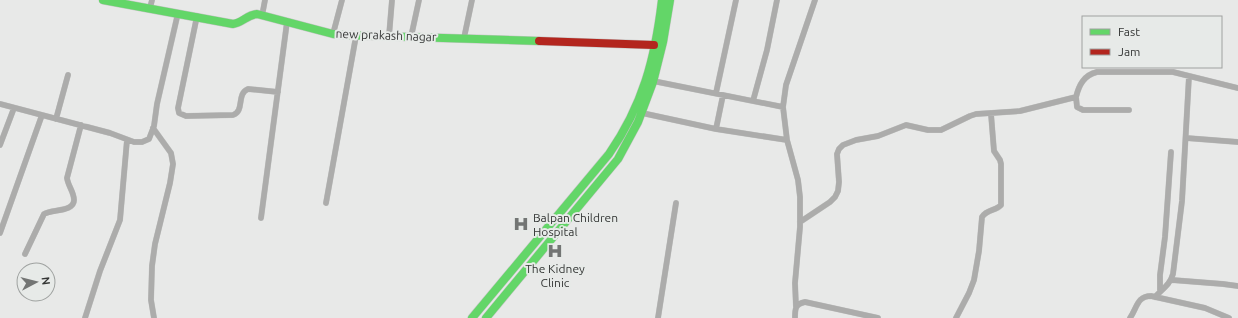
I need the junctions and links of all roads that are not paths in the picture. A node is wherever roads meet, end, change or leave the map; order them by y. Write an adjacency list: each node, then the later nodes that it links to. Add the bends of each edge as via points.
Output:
1 (102, 0): 12 (main road, new prakash nagar)
2 (265, 0): 15 (street)
3 (342, 0): 17 (street)
4 (392, 0): 19 (street)
5 (419, 0): 20 (street)
6 (472, 0): 21 (street)
7 (662, 0): 22 (main road)
8 (670, 0): 25 (main road)
9 (736, 0): 28 (street)
10 (777, 0): 31 (street, via 767,50)
11 (815, 0): 33 (street, via 786,85)
12 (151, 4): 13 (main road, new prakash nagar)
13 (178, 13): 14 (main road, new prakash nagar); 41 (street)
14 (197, 16): 15 (main road, new prakash nagar, via 238,24 250,15); 27 (street, via 179,113 186,116 233,116 239,111 244,91 248,89)
15 (262, 16): 16 (main road, new prakash nagar)
16 (287, 22): 17 (main road, new prakash nagar); 27 (street)
17 (333, 34): 18 (main road, new prakash nagar)
18 (356, 36): 19 (main road, new prakash nagar); 49 (street)
19 (389, 36): 20 (main road, new prakash nagar)
20 (411, 36): 21 (main road, new prakash nagar)
21 (464, 38): 22 (main road, new prakash nagar)
22 (654, 45): 62 (main road, via 638,104 617,142)
23 (68, 75): 39 (street)
24 (1189, 76): 26 (street); 30 (street, via 1173,72 1098,72 1091,74 1081,83); 43 (street)
25 (653, 81): 28 (street); 36 (main road)
26 (1238, 88)
27 (278, 92): 51 (street)
28 (716, 93): 29 (street)
29 (724, 95): 31 (street); 42 (street)
30 (1076, 97): 35 (street, via 1077,107 1083,110); 37 (street, via 1020,111)
31 (752, 101): 33 (street)
32 (0, 104): 34 (street)
33 (783, 107): 45 (street)
34 (14, 108): 38 (street); 47 (street)
35 (1129, 110)
36 (642, 113): 42 (street); 63 (main road, via 618,159)
37 (992, 114): 52 (street, via 970,116 941,130 906,125 878,136 843,145 837,154 839,182 835,197); 67 (street, via 994,151 1001,164 1002,202 999,207 982,217 974,280)
38 (42, 115): 39 (street); 53 (street)
39 (56, 119): 40 (street)
40 (81, 125): 44 (street); 54 (street, via 67,178 74,202 69,208 44,214)
41 (153, 128): 44 (street, via 149,139 142,142); 61 (street, via 171,153 173,164 152,266 151,300)
42 (716, 129): 45 (street)
43 (1186, 138): 46 (street); 55 (street, via 1182,206)
44 (127, 140): 60 (street, via 120,220)
45 (787, 140): 52 (street, via 800,187)
46 (1238, 142)
47 (0, 145)
48 (1171, 152): 57 (street)
49 (326, 203)
50 (676, 203): 64 (street)
51 (261, 218)
52 (800, 222): 59 (street, via 795,283)
53 (0, 233)
54 (25, 254)
55 (1172, 280): 56 (street); 57 (street)
56 (1238, 286)
57 (1160, 290): 58 (street)
58 (1155, 297): 68 (street, via 1141,298); 69 (street, via 1205,308)
59 (796, 307): 65 (street); 66 (street, via 799,303 810,302)
60 (85, 318)
61 (154, 318)
62 (472, 318)
63 (486, 318)
64 (658, 318)
65 (795, 318)
66 (878, 318)
67 (956, 318)
68 (1130, 318)
69 (1229, 318)

